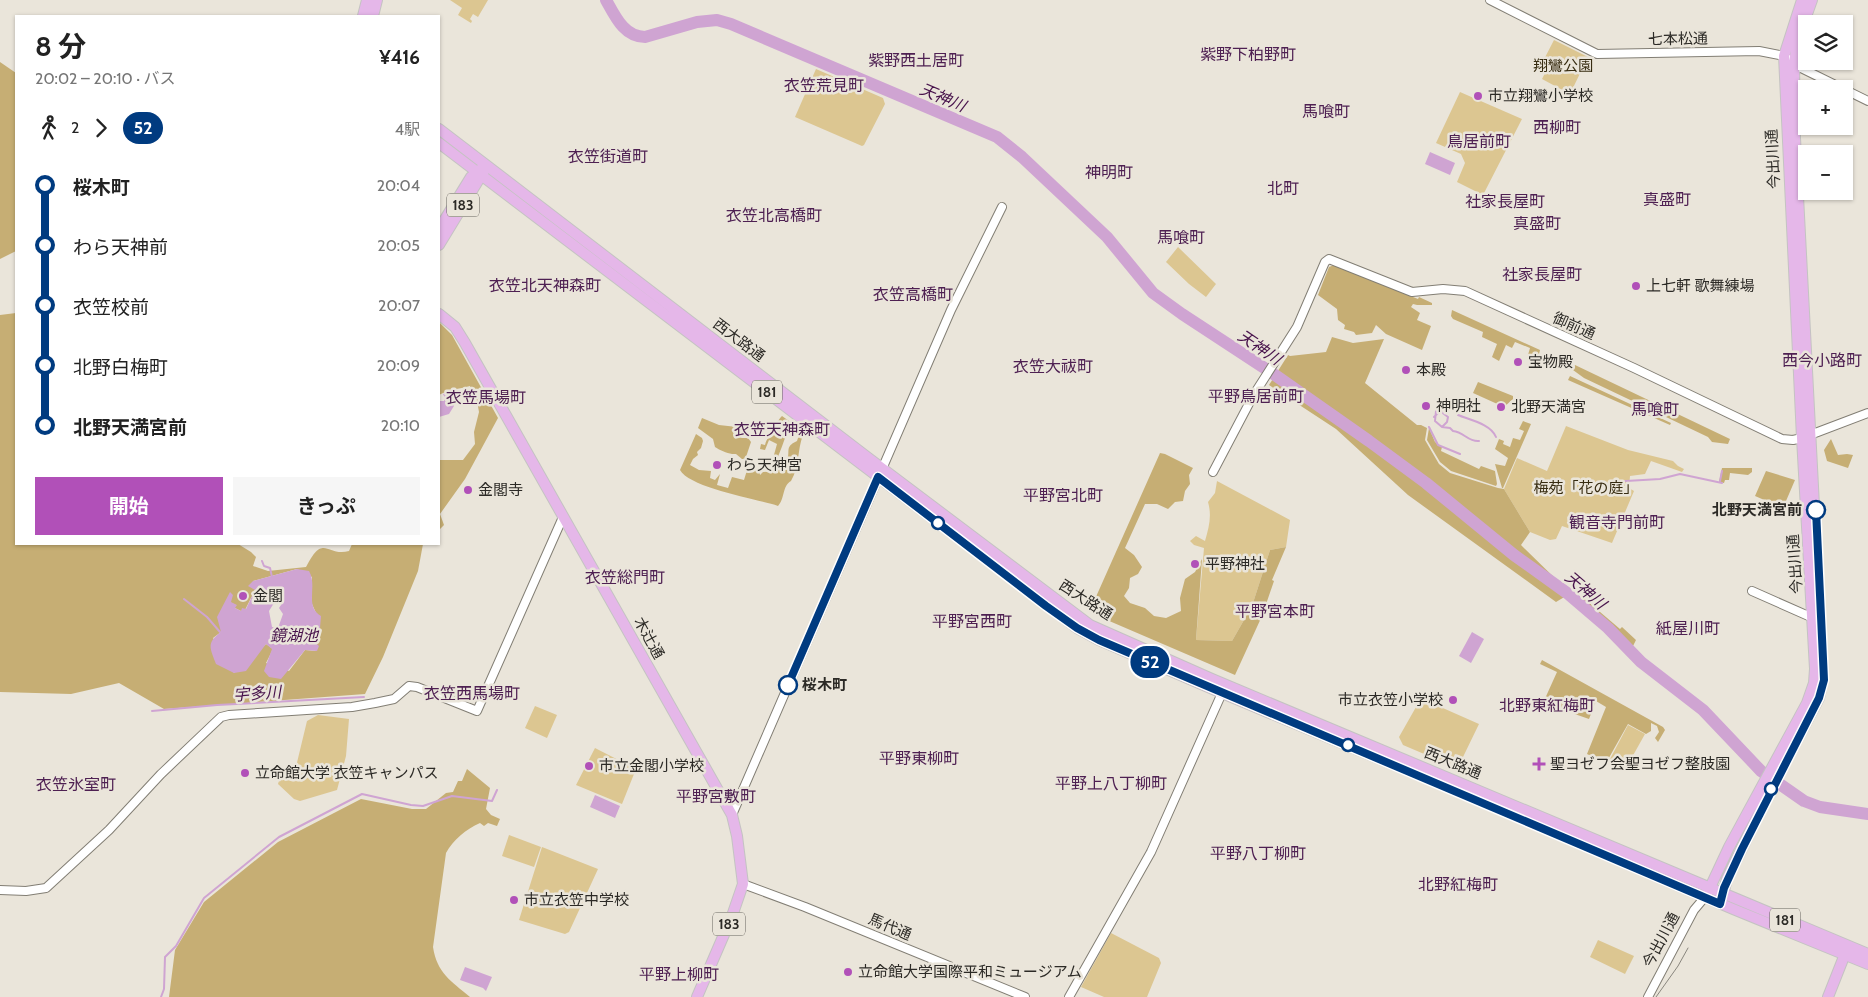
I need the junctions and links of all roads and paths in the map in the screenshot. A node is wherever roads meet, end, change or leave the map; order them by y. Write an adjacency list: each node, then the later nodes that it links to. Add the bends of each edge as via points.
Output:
1 (367, 0): 6 (main road)
2 (377, 0): 7 (main road)
3 (1490, 0): 8 (street, 七本松通, via 1598,54 1759,51)
4 (1802, 0): 8 (main road, 今出川通)
5 (1812, 0): 9 (main road, 今出川通, via 1798,39)
6 (363, 15)
7 (373, 15)
8 (1784, 56): 9 (street, 七本松通); 20 (main road, 今出川通)
9 (1794, 62): 10 (street, 七本松通); 20 (main road, 今出川通)
10 (1868, 101)
11 (440, 130): 13 (main road, 西大路通 / 181)
12 (440, 144): 14 (main road, 西大路通 / 181)
13 (487, 166): 14 (main road, 183); 21 (main road, 西大路通 / 181)
14 (479, 174): 16 (main road, 183); 17 (main road, 183); 21 (main road, 西大路通 / 181)
15 (1002, 207): 21 (street, via 951,310)
16 (440, 228)
17 (440, 243)
18 (440, 315): 23 (main road, 木辻通 / 183, via 459,333)
19 (1868, 413): 20 (street)
20 (1806, 437): 22 (street, 御前通, via 1782,439 1465,291 1412,292 1329,258 1297,327 1253,396); 25 (main road, 今出川通); 26 (main road, 今出川通)
21 (880, 472): 27 (main road, 西大路通 / 181, via 1077,628); 29 (street); 32 (main road, 西大路通 / 181, via 1090,625)
22 (1212, 472)
23 (563, 517): 29 (main road, 木辻通 / 183); 31 (street, via 477,711 417,686 409,686 394,698 352,707 220,717 109,830 46,888)
24 (1752, 590): 25 (street)
25 (1813, 618): 26 (street); 28 (main road, 今出川通, via 1815,668 1811,693)
26 (1821, 628): 28 (main road, 今出川通, via 1824,680 1821,692)
27 (1222, 693): 32 (main road, 西大路通 / 181); 39 (street, via 1151,852)
28 (1771, 779): 32 (main road, 今出川通, via 1729,846); 33 (main road, 今出川通)
29 (732, 815): 30 (main road, 木辻通 / 183)
30 (743, 884): 37 (main road, 木辻通 / 183); 38 (street, 馬代通)
31 (0, 890)
32 (1708, 892): 33 (main road, 西大路通 / 181); 40 (street, 今出川通, via 1694,910)
33 (1721, 898): 34 (main road, 西大路通 / 181)
34 (1846, 951): 35 (main road, 西大路通 / 181); 36 (main road, 西大路通 / 181); 41 (main road)
35 (1868, 954)
36 (1868, 964)
37 (697, 997)
38 (1025, 997)
39 (1069, 997)
40 (1648, 997)
41 (1828, 997)

